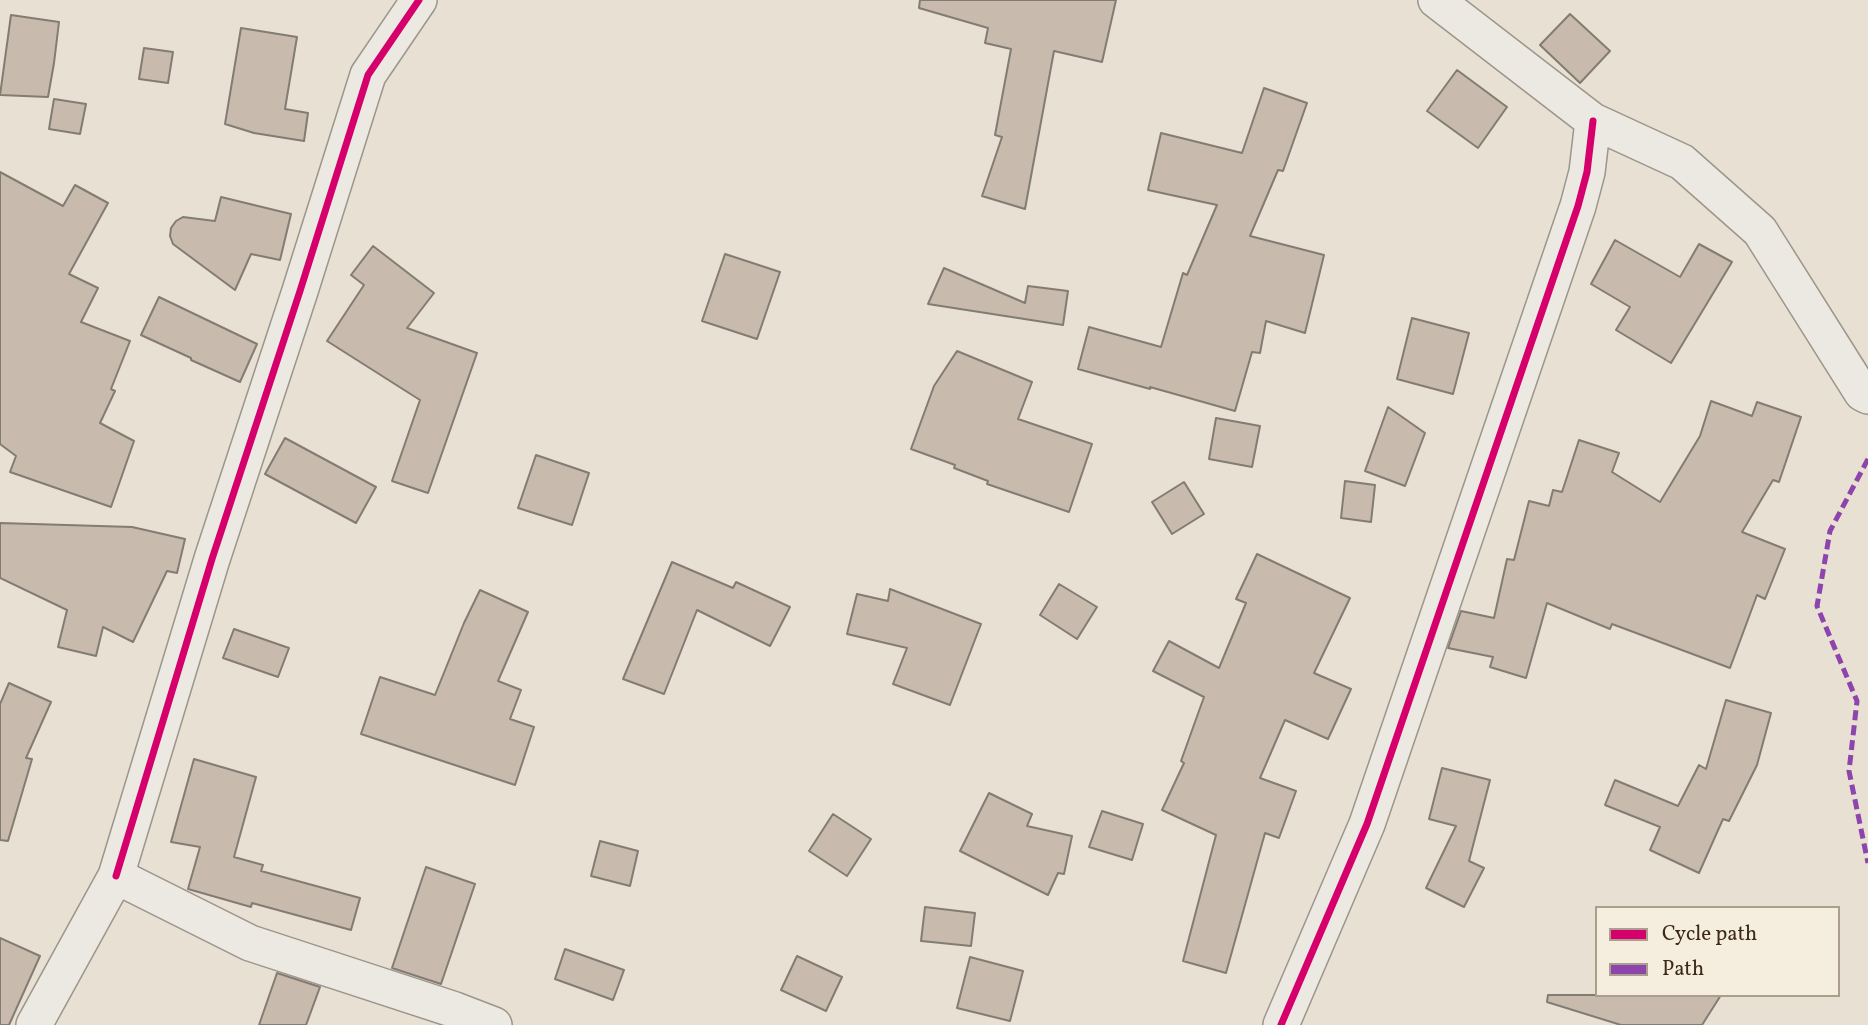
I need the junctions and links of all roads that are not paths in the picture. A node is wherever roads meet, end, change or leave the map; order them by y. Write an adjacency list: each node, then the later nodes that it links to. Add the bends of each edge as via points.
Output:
1 (419, 0): 5 (street, via 368,75 212,559)
2 (1436, 0): 3 (street)
3 (1593, 121): 4 (street, via 1682,162 1760,231); 8 (street, via 1578,206 1385,774)
4 (1868, 396)
5 (116, 876): 6 (street); 7 (street, via 250,943)
6 (34, 1025)
7 (494, 1025)
8 (1281, 1025)

